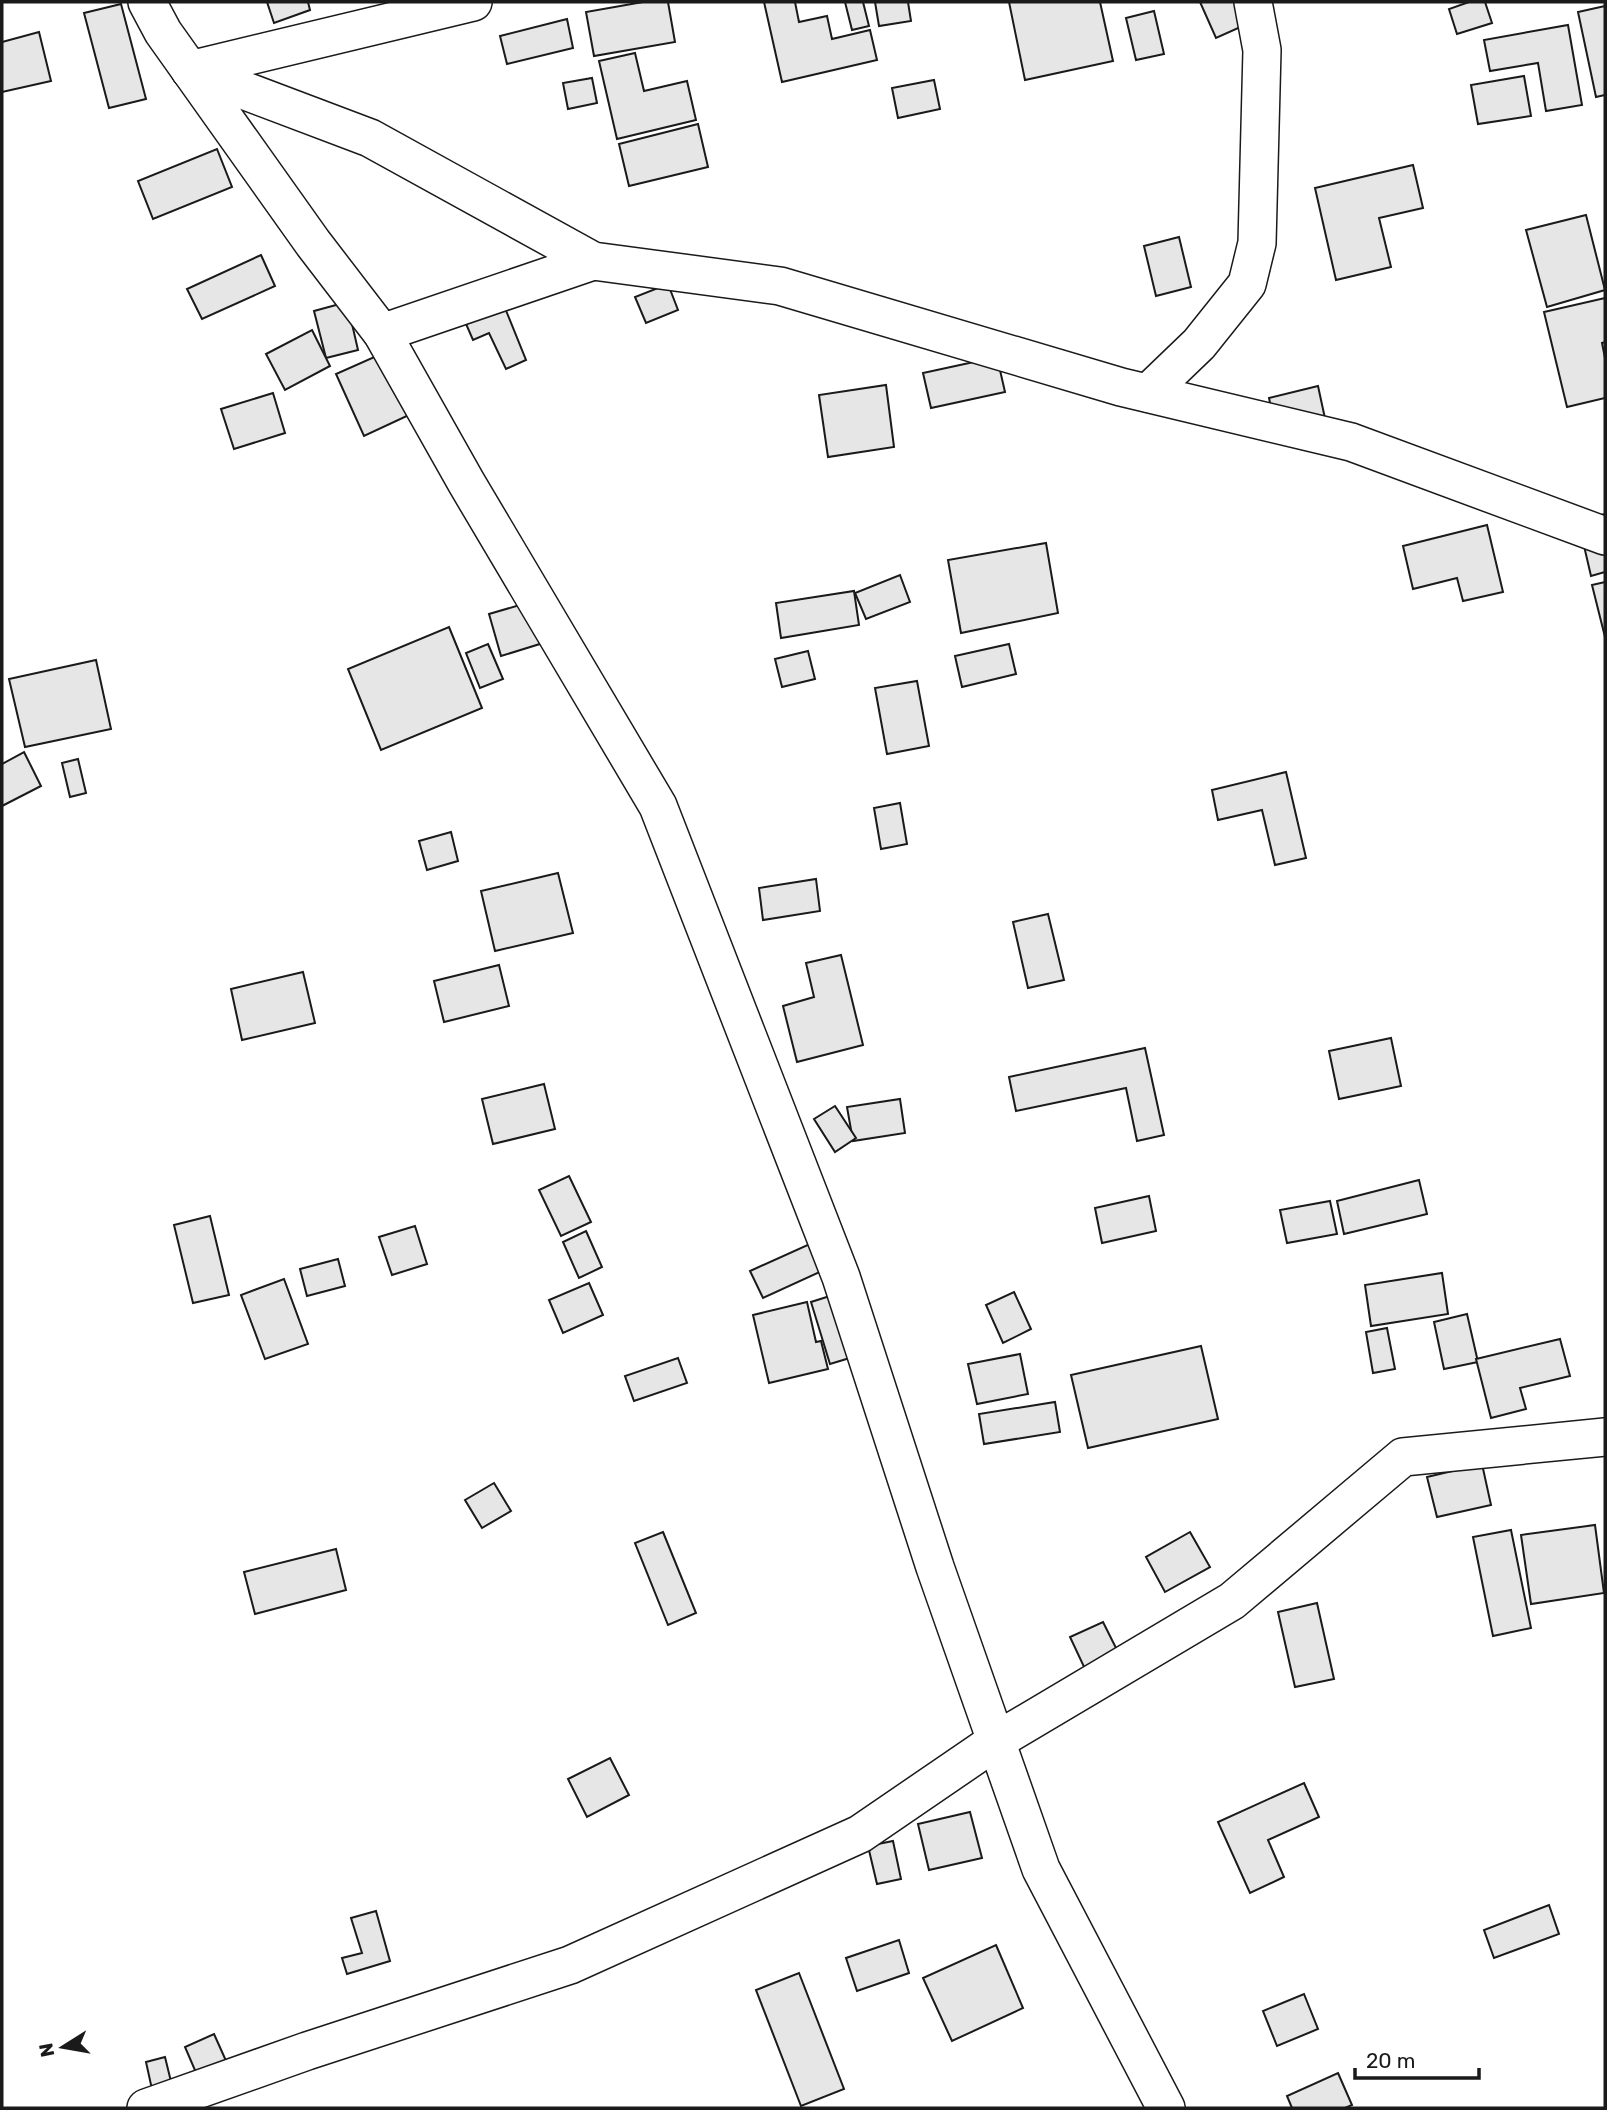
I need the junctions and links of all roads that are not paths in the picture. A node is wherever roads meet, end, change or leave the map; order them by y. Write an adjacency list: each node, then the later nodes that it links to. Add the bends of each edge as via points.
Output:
1 (147, 2): 4 (street)
2 (473, 2): 4 (street)
3 (1253, 2): 7 (street, via 1262,50 1257,243 1247,284 1199,344)
4 (190, 70): 5 (street, via 370,138); 6 (street)
5 (593, 261): 6 (street); 7 (street, via 780,286)
6 (382, 333): 10 (street, via 658,806 841,1277)
7 (1148, 393): 8 (street, via 1351,442)
8 (1605, 536)
9 (1605, 1437): 10 (street, via 1402,1457 1232,1601)
10 (996, 1741): 11 (street, via 860,1834 570,1965); 12 (street, via 1041,1869)
11 (146, 2108)
12 (1166, 2108)

